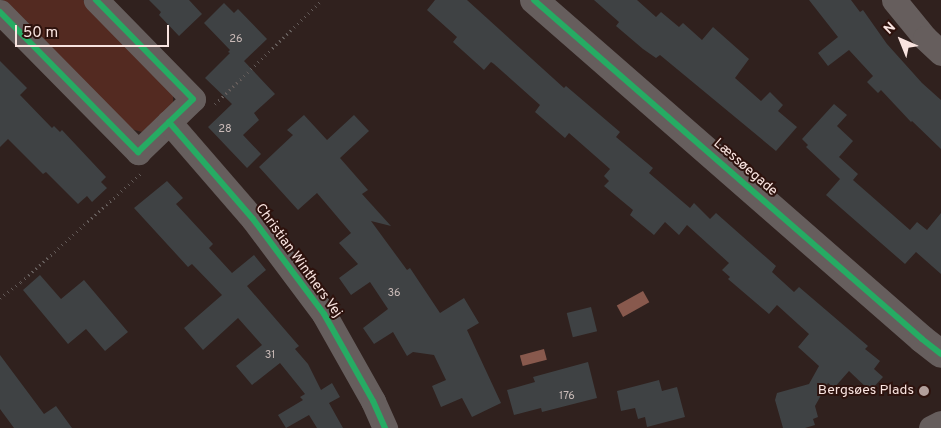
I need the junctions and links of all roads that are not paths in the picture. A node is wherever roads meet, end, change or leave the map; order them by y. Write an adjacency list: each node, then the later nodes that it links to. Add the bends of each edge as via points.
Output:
1 (96, 0): 6 (street, via 193,98)
2 (534, 0): 7 (street, Læssøegade)
3 (894, 0): 5 (street)
4 (0, 12): 6 (street, via 138,152)
5 (941, 53)
6 (169, 122): 9 (street, Christian Winthers Vej, via 253,219 324,314)
7 (941, 354)
8 (941, 423): 10 (street)
9 (386, 428)
10 (931, 428)

